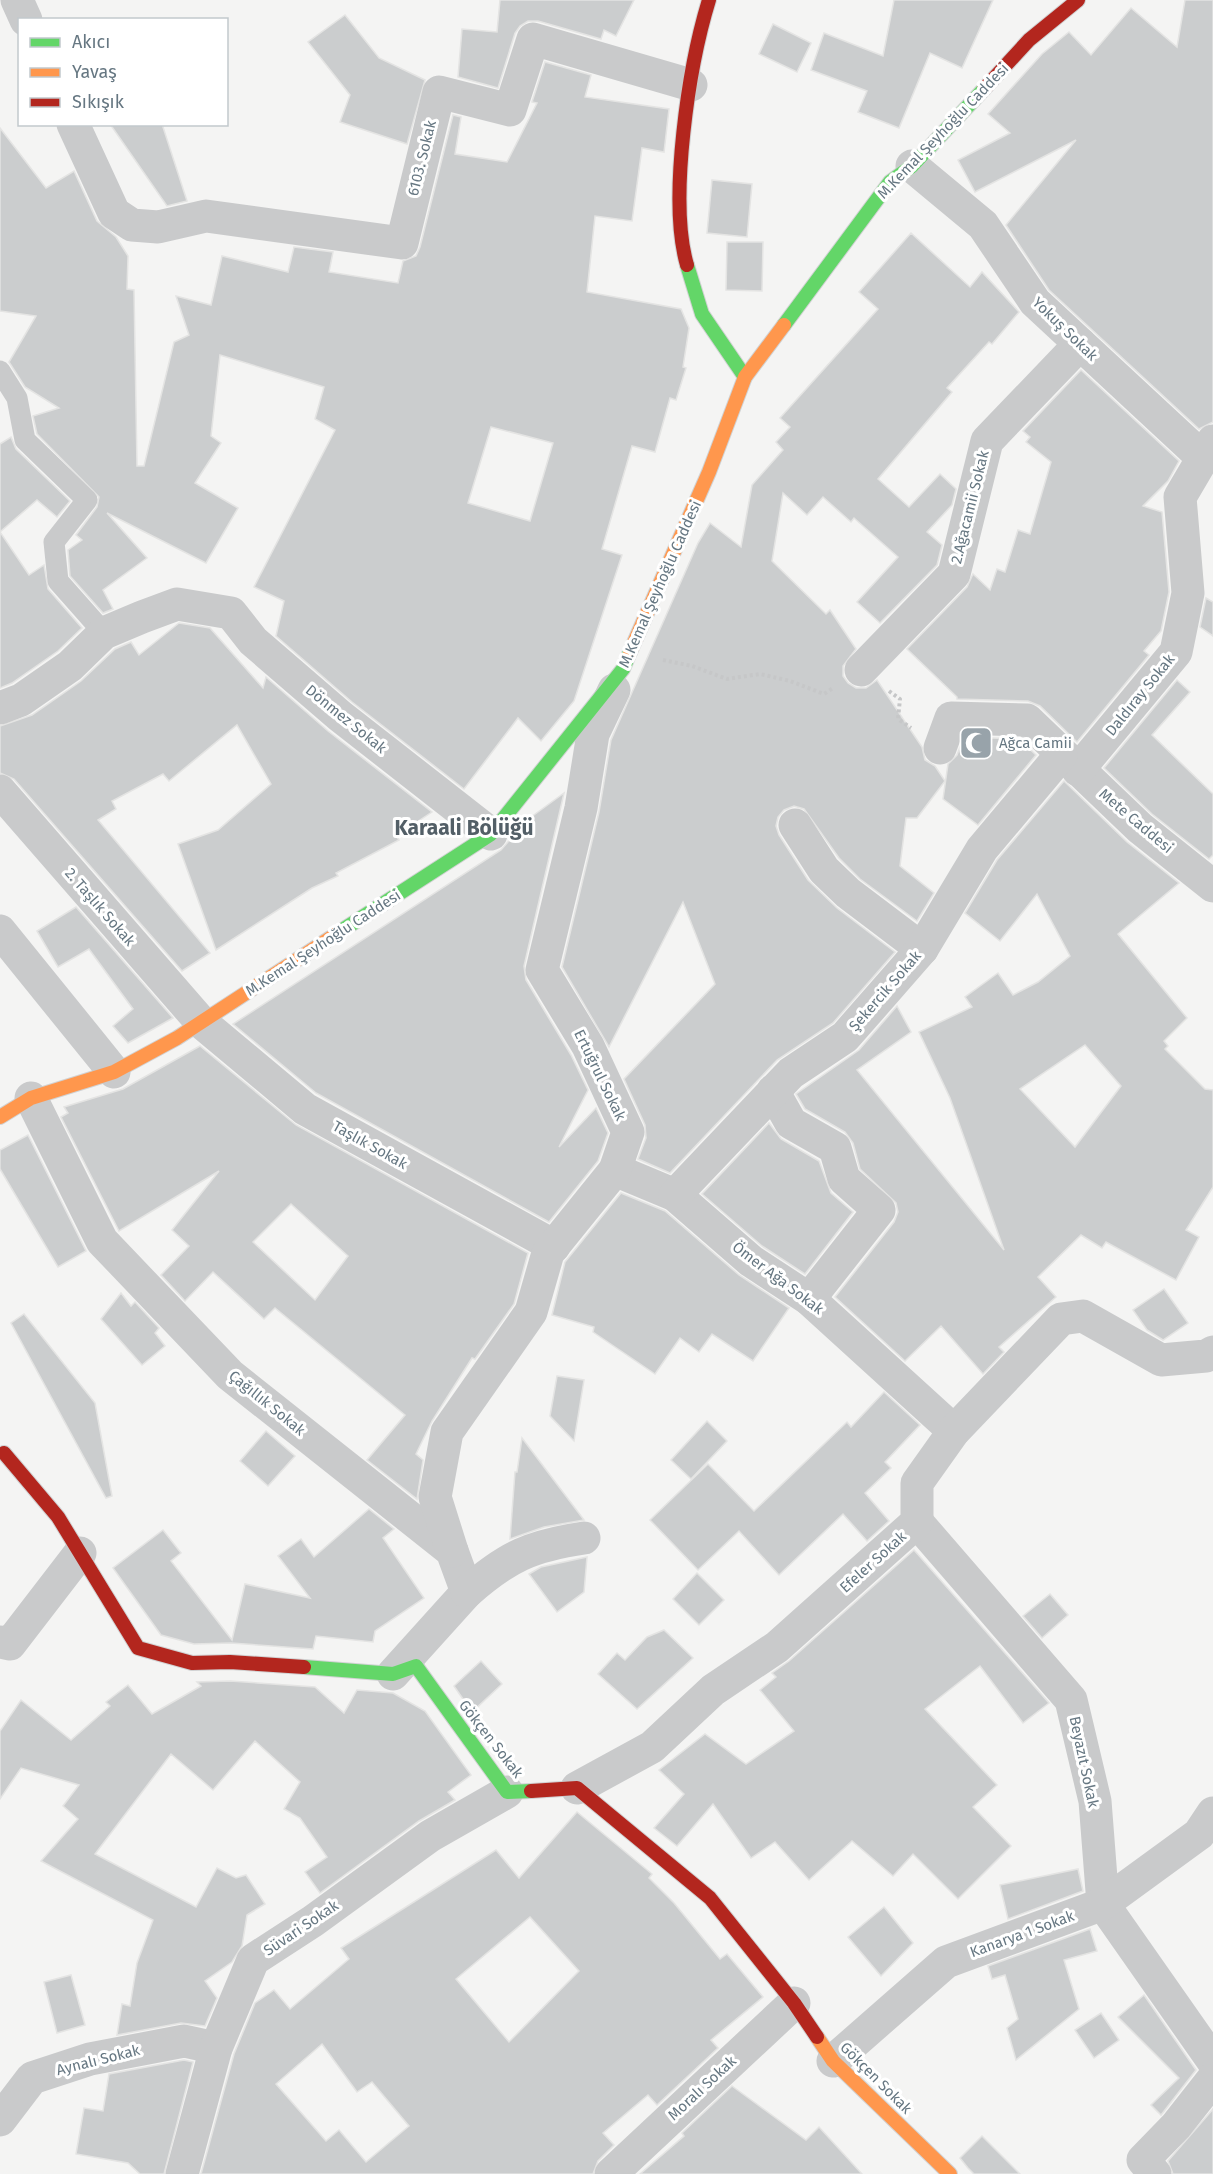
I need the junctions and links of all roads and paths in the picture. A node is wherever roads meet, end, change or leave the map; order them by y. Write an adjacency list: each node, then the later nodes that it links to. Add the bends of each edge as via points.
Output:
1 (17, 0): 4 (street)
2 (709, 0): 5 (street, via 696,43)
3 (1078, 0): 7 (street, M.Kemal Şeyhoğlu Caddesi, via 1029,40)
4 (25, 18)
5 (691, 85): 6 (street, 6103. Sokak, via 533,39 510,110 438,92 402,243 206,216 158,227 132,225 114,213); 10 (street, via 682,157 681,243 702,314)
6 (74, 126)
7 (912, 166): 8 (street, Yokuş Sokak, via 983,225 1035,302); 10 (street, M.Kemal Şeyhoğlu Caddesi, via 890,182)
8 (1080, 344): 11 (street, Yokuş Sokak); 14 (street, 2.Ağacamii Sokak, via 987,441 954,574)
9 (0, 370): 12 (lane, via 17,398 26,440 87,500 54,542 58,581)
10 (746, 377): 13 (street, M.Kemal Şeyhoğlu Caddesi)
11 (1208, 449): 17 (street, Daldıray Sokak, via 1180,497 1188,593 1176,651)
12 (104, 633): 15 (street, via 70,666 21,700); 20 (street, Dönmez Sokak, via 177,604 231,613 253,641 340,716)
13 (627, 661): 14 (path, via 692,666 727,679 760,674 824,694); 20 (street, M.Kemal Şeyhoğlu Caddesi); 29 (street, Ertuğrul Sokak, via 593,734 581,808 542,970 588,1047 628,1132)
14 (861, 670): 16 (path, via 900,699 898,719)
15 (0, 708)
16 (940, 748): 17 (street, Mete Caddesi, via 951,718 1027,720)
17 (1070, 763): 21 (street, Mete Caddesi, via 1140,828); 23 (street, Şekercik Sokak, via 981,849)
18 (0, 791): 24 (street, 2. Taşlık Sokak)
19 (795, 825): 23 (street, via 824,870)
20 (491, 834): 24 (street, M.Kemal Şeyhoğlu Caddesi)
21 (1213, 886)
22 (0, 931): 25 (street)
23 (922, 949): 26 (street, Şekercik Sokak, via 845,1037 798,1066)
24 (201, 1022): 25 (street, M.Kemal Şeyhoğlu Caddesi); 31 (street, Taşlık Sokak, via 305,1110)
25 (114, 1072): 27 (street, M.Kemal Şeyhoğlu Caddesi)
26 (773, 1091): 30 (street, Şekercik Sokak); 32 (street, via 791,1123 835,1148 844,1179 879,1210)
27 (31, 1098): 28 (street, M.Kemal Şeyhoğlu Caddesi); 38 (street, Çağıllık Sokak, via 102,1241 230,1375)
28 (0, 1117)
29 (615, 1170): 30 (street, Ömer Ağa Sokak); 31 (street, Ertuğrul Sokak)
30 (675, 1195): 32 (street, Ömer Ağa Sokak, via 751,1261)
31 (554, 1246): 38 (street, Ertuğrul Sokak, via 548,1253 531,1312 447,1432 435,1497)
32 (809, 1299): 34 (street, Ömer Ağa Sokak)
33 (1213, 1352): 34 (street, Efeler Sokak, via 1161,1360 1083,1316 1061,1319)
34 (954, 1431): 36 (street, Efeler Sokak, via 917,1483)
35 (1, 1453): 39 (street, Gökçen Sokak, via 58,1517)
36 (917, 1522): 43 (street, Efeler Sokak, via 777,1647 713,1690 652,1746); 46 (street, Beyazıt Sokak, via 1071,1700 1095,1802)
37 (584, 1538): 40 (street, via 545,1544 497,1565)
38 (452, 1551): 40 (street)
39 (80, 1553): 41 (street, via 10,1644); 42 (street, Gökçen Sokak, via 138,1648 192,1664 242,1663)
40 (467, 1592): 42 (street)
41 (0, 1642)
42 (393, 1674): 44 (street, Gökçen Sokak, via 416,1666)
43 (577, 1788): 44 (street, Gökçen Sokak); 47 (street, Gökçen Sokak, via 710,1898)
44 (507, 1792): 48 (street, Süvari Sokak, via 430,1836 253,1960)
45 (1213, 1813): 46 (street, Kanarya 1 Sokak, via 1199,1834)
46 (1103, 1904): 49 (street, Kanarya 1 Sokak, via 946,1962); 50 (street)
47 (794, 2003): 49 (street, Gökçen Sokak); 54 (street, Moralı Sokak)
48 (216, 2048): 52 (street, Aynalı Sokak, via 184,2041 90,2059 32,2078); 53 (street, Süvari Sokak)
49 (833, 2061): 55 (street, Gökçen Sokak)
50 (1213, 2061)
51 (1213, 2079): 56 (street, via 1176,2127 1143,2160)
52 (0, 2120)
53 (182, 2174)
54 (611, 2174)
55 (950, 2174)
56 (1155, 2174)

